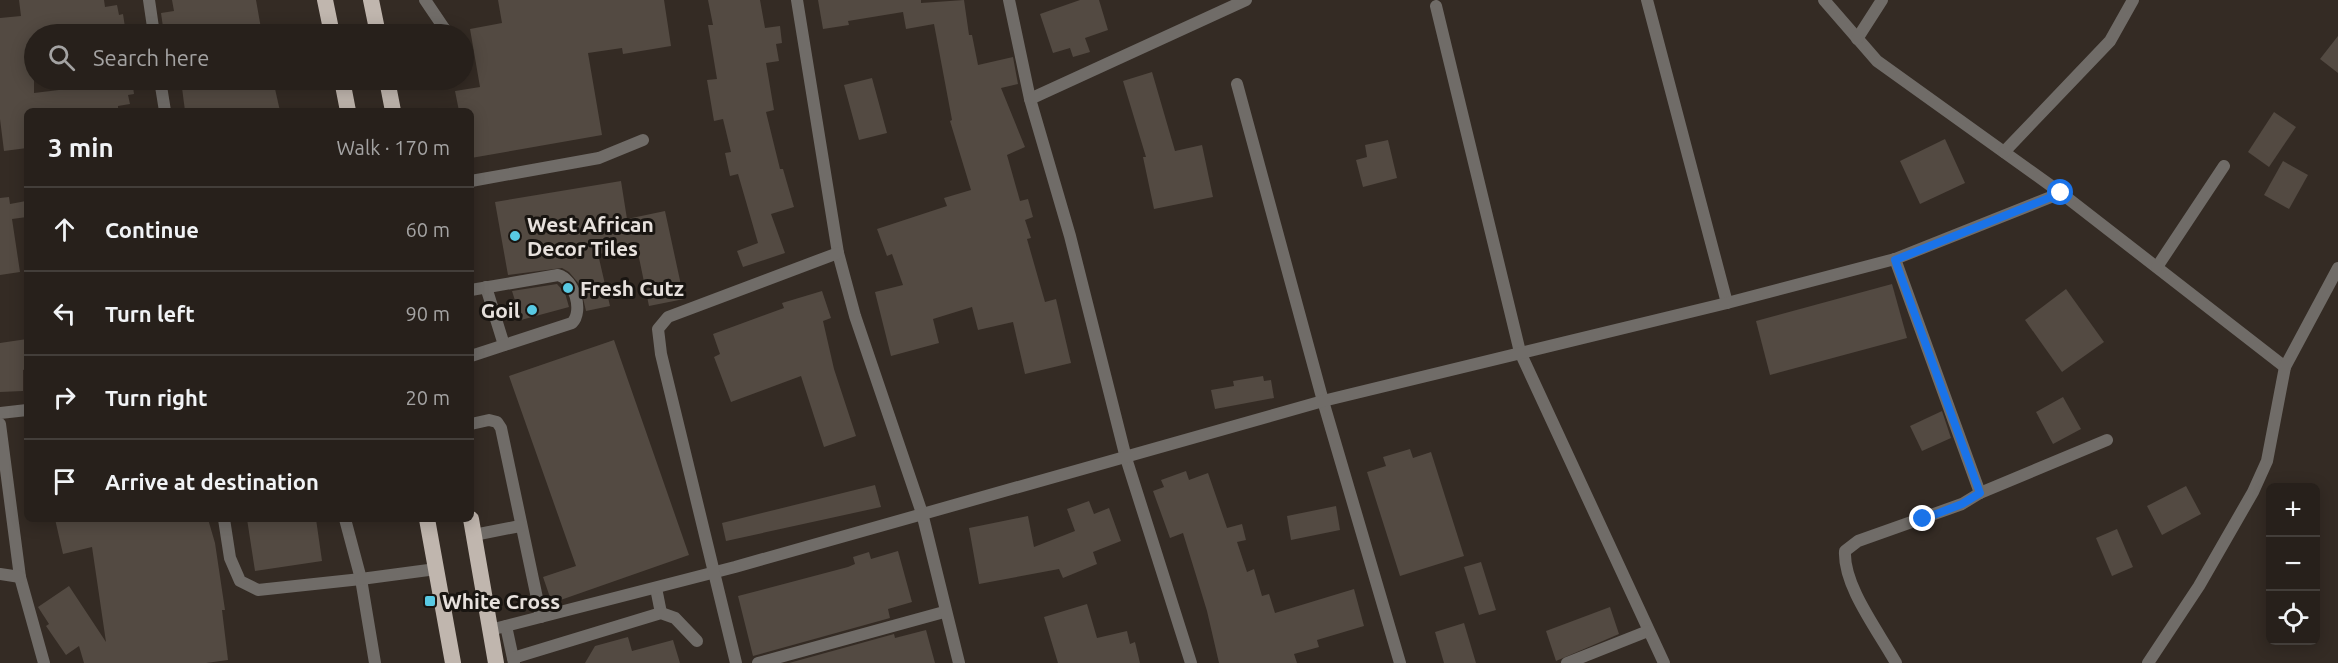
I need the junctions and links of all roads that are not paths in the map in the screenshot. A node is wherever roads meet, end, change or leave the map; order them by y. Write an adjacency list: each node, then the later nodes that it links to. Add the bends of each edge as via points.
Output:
1 (149, 0): 13 (street)
2 (325, 0): 14 (highway)
3 (371, 0): 15 (highway)
4 (425, 0): 16 (street)
5 (797, 0): 31 (street)
6 (1008, 0): 22 (street)
7 (1246, 0): 22 (street)
8 (1647, 0): 37 (street)
9 (1824, 0): 17 (street)
10 (1882, 0): 17 (street)
11 (2133, 0): 27 (street, via 2110,41)
12 (1436, 6): 39 (street)
13 (153, 24)
14 (331, 24)
15 (376, 24)
16 (441, 24)
17 (1857, 39): 27 (street, via 1876,61)
18 (1237, 84): 42 (street)
19 (162, 90): 23 (street)
20 (344, 90): 24 (highway)
21 (389, 90): 25 (highway)
22 (1030, 99): 49 (street, via 1070,236)
23 (165, 108)
24 (347, 108)
25 (392, 108)
26 (643, 140): 29 (street, via 599,158)
27 (2004, 152): 30 (street)
28 (2224, 166): 33 (street)
29 (474, 180)
30 (2061, 193): 32 (street); 33 (street)
31 (838, 253): 51 (street, via 855,316); 58 (street, via 668,317 658,329)
32 (1895, 260): 37 (street); 50 (street)
33 (2157, 267): 41 (street)
34 (2338, 268): 41 (street)
35 (486, 287): 36 (street); 38 (street); 38 (street, via 558,275 571,283 578,311 572,323)
36 (474, 289)
37 (1727, 303): 39 (street)
38 (504, 345): 40 (street)
39 (1520, 352): 42 (street); 67 (street)
40 (474, 355)
41 (2285, 367): 82 (street, via 2267,460 2253,492 2199,586)
42 (1323, 401): 49 (street); 78 (street)
43 (24, 410): 44 (street)
44 (0, 412)
45 (474, 423): 55 (street, via 489,420 501,428)
46 (0, 424): 48 (street)
47 (2107, 440): 50 (street)
48 (1, 442): 60 (street)
49 (1126, 458): 51 (street); 77 (street)
50 (1980, 493): 81 (street, via 1962,504 1858,541 1845,551 1844,566 1850,582)
51 (922, 513): 58 (street); 63 (street)
52 (224, 522): 61 (street, via 230,558 240,581 258,590)
53 (346, 522): 61 (street)
54 (428, 522): 57 (highway)
55 (520, 526): 56 (street); 65 (street)
56 (472, 527): 66 (highway)
57 (436, 568): 61 (street); 72 (highway)
58 (715, 571): 62 (street); 74 (street)
59 (0, 574): 60 (street)
60 (20, 577): 70 (street)
61 (361, 579): 71 (street)
62 (656, 588): 64 (street); 65 (street)
63 (945, 612): 75 (street); 76 (street)
64 (661, 613): 68 (street, via 675,618); 69 (street)
65 (541, 617): 66 (street)
66 (498, 628): 69 (street); 73 (highway)
67 (1648, 631): 79 (street); 80 (street)
68 (697, 641)
69 (514, 660)
70 (44, 663)
71 (375, 663)
72 (453, 663)
73 (496, 663)
74 (736, 663)
75 (758, 663)
76 (959, 663)
77 (1191, 663)
78 (1400, 663)
79 (1567, 663)
80 (1664, 663)
81 (1896, 663)
82 (2148, 663)

